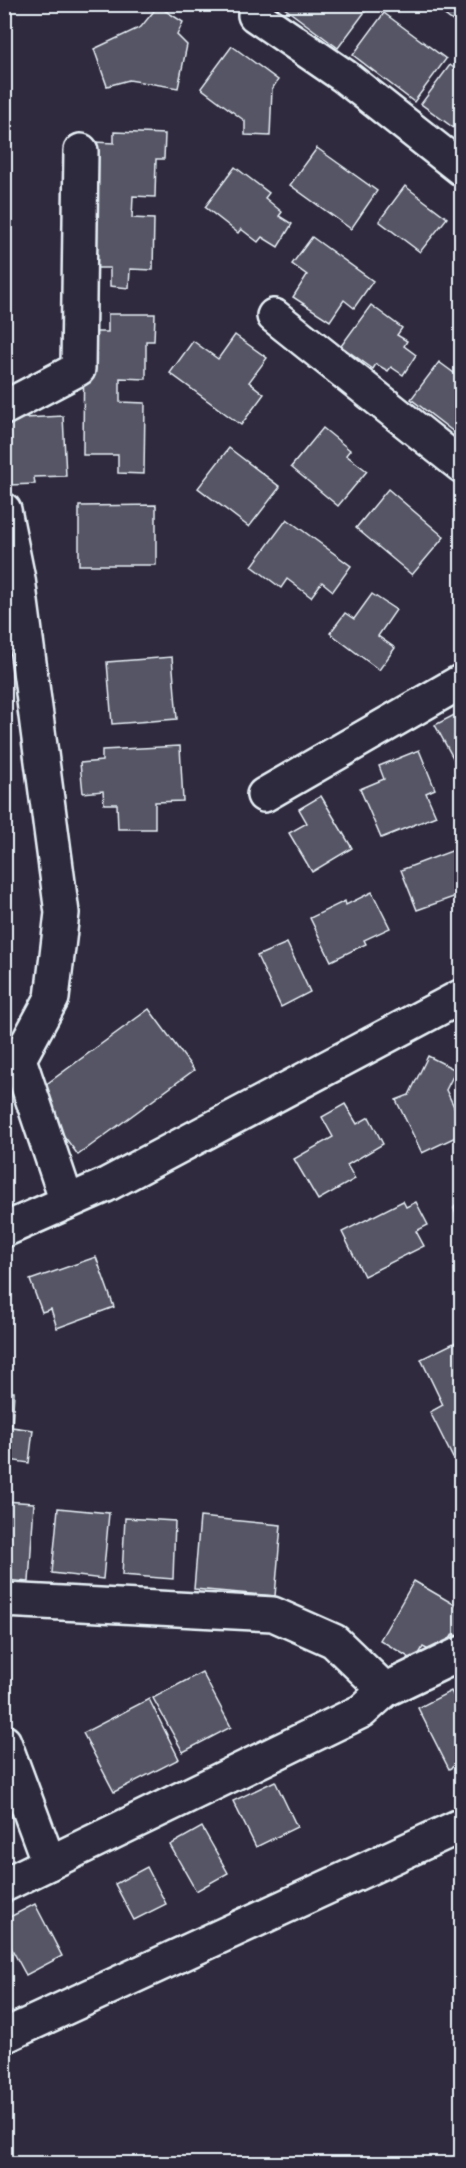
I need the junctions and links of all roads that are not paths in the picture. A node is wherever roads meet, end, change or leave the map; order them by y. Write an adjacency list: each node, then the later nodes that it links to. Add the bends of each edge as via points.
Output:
1 (255, 15): 3 (street, via 344,76)
2 (81, 151): 5 (street, via 78,369)
3 (462, 169)
4 (274, 316): 6 (street)
5 (4, 408)
6 (462, 466)
7 (4, 510): 11 (street, via 18,579 62,913 52,998 20,1059)
8 (462, 681): 9 (street)
9 (264, 795)
10 (462, 996): 11 (street)
11 (67, 1202): 12 (street)
12 (4, 1230)
13 (4, 1600): 15 (street, via 273,1614 334,1641)
14 (462, 1653): 15 (street)
15 (385, 1690): 18 (street, via 362,1711)
16 (4, 1742): 18 (street)
17 (462, 1825): 20 (street)
18 (49, 1863): 19 (street)
19 (4, 1885)
20 (4, 2036)

